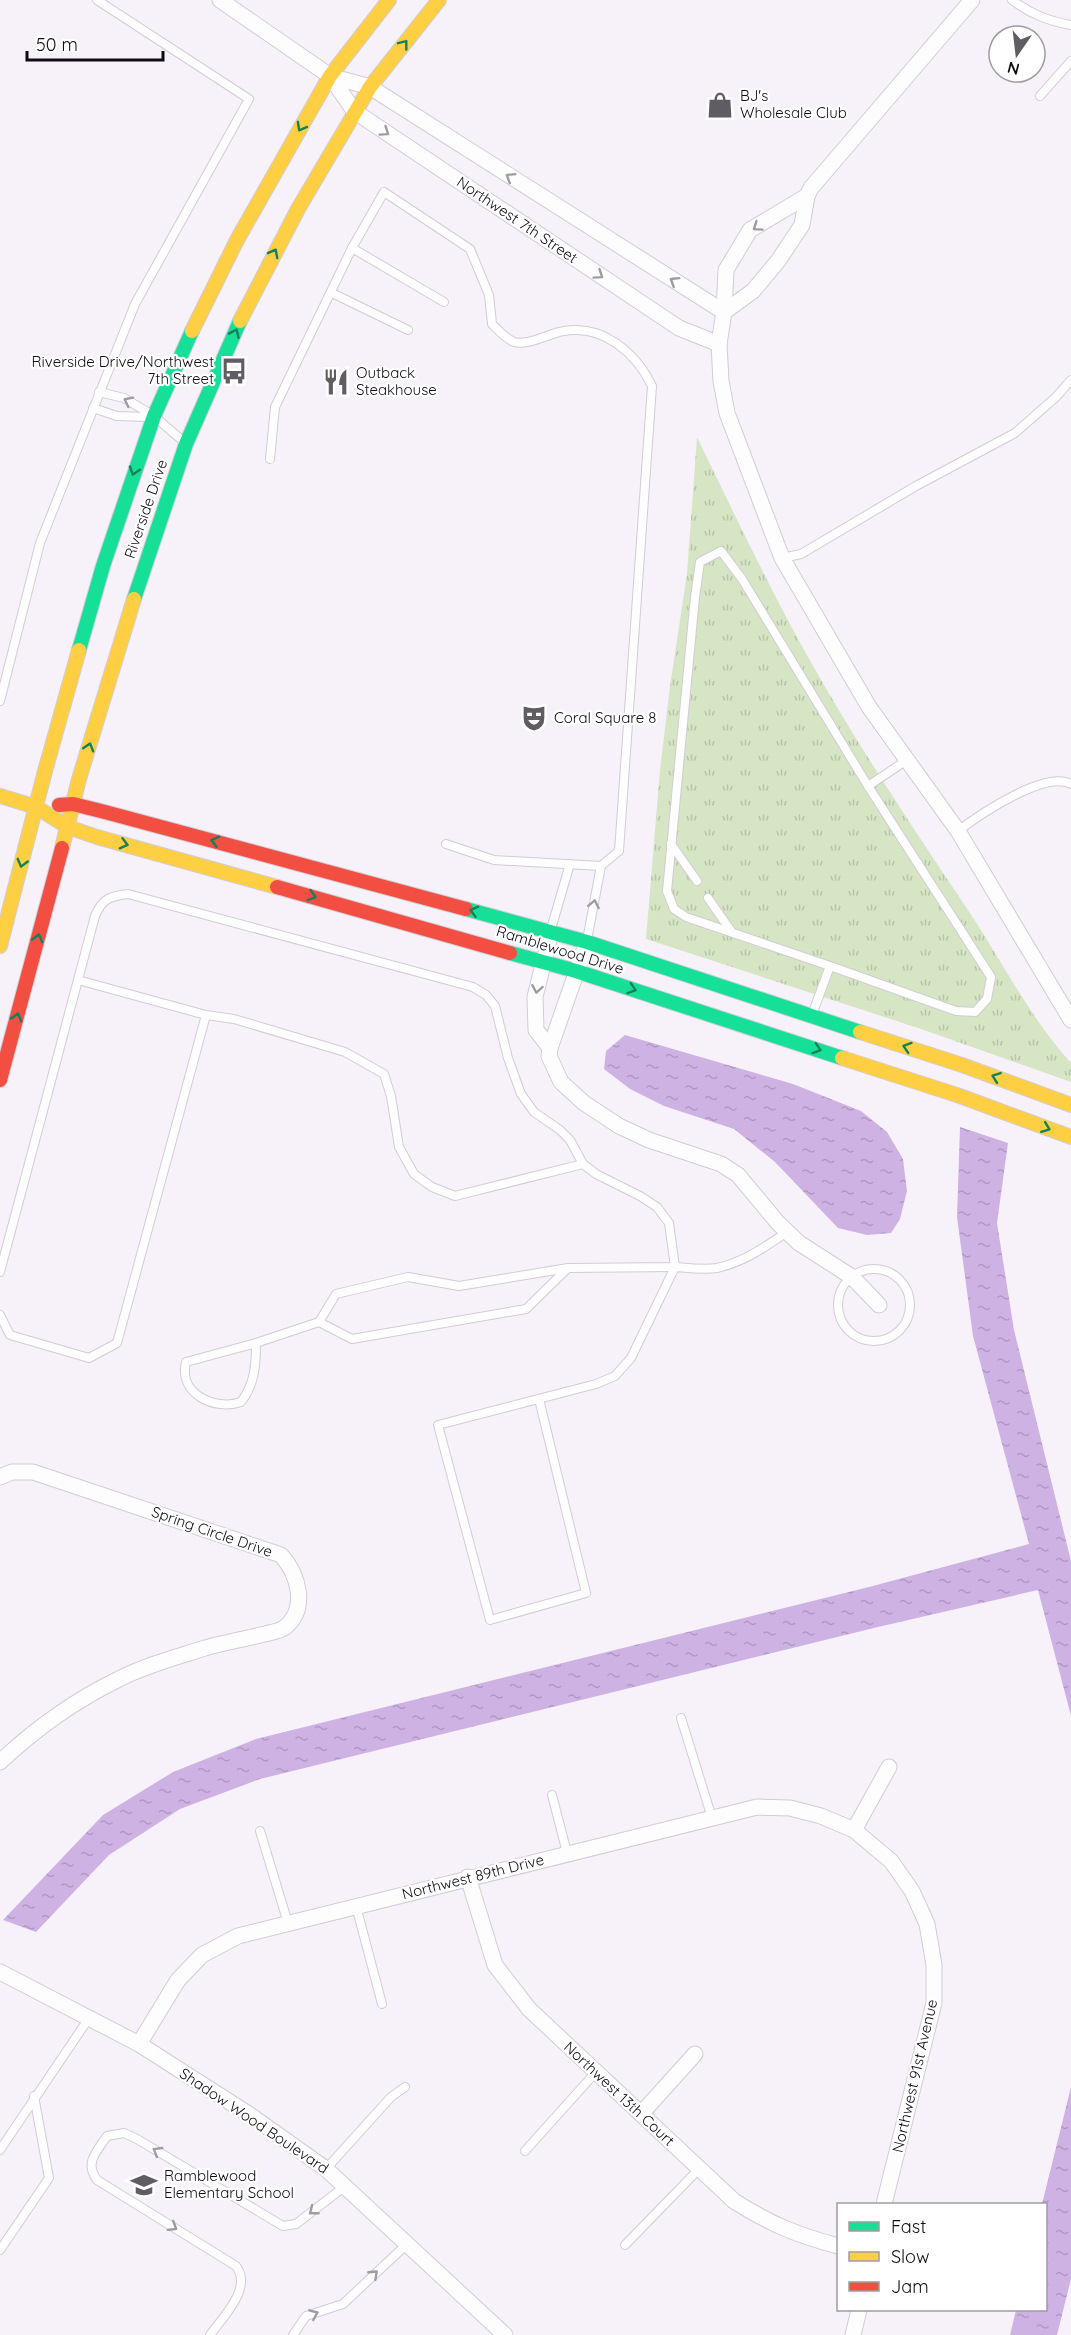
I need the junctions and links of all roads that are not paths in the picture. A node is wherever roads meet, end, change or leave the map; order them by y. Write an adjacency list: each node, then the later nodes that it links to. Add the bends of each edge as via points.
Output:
1 (97, 0): 21 (lane, via 249,99 135,304)
2 (220, 0): 9 (street, Northwest 7th Street)
3 (389, 0): 9 (street, Riverside Drive)
4 (439, 0): 10 (street, Riverside Drive, one-way to 4)
5 (972, 0): 13 (street)
6 (1012, 0): 7 (lane, via 1043,19)
7 (1071, 25)
8 (1071, 61): 11 (lane)
9 (330, 76): 10 (street, Northwest 7th Street); 12 (street, Northwest 7th Street); 23 (street, Riverside Drive, one-way to 23, via 237,240)
10 (370, 87): 12 (street, Riverside Drive); 17 (street, Northwest 7th Street, one-way to 10)
11 (1040, 96)
12 (354, 111): 19 (street, Northwest 7th Street, one-way to 19, via 679,328); 24 (street, Riverside Drive, one-way to 12, via 251,297)
13 (807, 196): 17 (street, via 802,225 778,261 753,291); 17 (street, one-way to 17, via 750,231 726,270)
14 (352, 248): 15 (lane); 16 (lane); 40 (lane, via 384,192 470,249 489,295 492,324 512,342 523,343 564,330 605,336 623,347 645,371 652,386 619,851)
15 (332, 292): 18 (lane); 25 (lane, via 275,407)
16 (444, 302)
17 (724, 312): 19 (street)
18 (408, 330)
19 (719, 344): 26 (street, via 727,413)
20 (1071, 380): 26 (lane, via 1015,433 801,554)
21 (99, 392): 22 (lane); 23 (lane, one-way to 21, via 123,398)
22 (93, 408): 23 (lane, via 117,416); 27 (lane, via 40,543)
23 (154, 416): 24 (lane); 34 (street, Riverside Drive, one-way to 34, via 104,566)
24 (186, 444): 33 (street, Riverside Drive, one-way to 24, via 147,557)
25 (270, 459)
26 (782, 558): 28 (street, via 869,707)
27 (0, 701)
28 (907, 760): 31 (lane); 36 (street)
29 (1071, 772): 30 (lane)
30 (1069, 783): 36 (lane, via 1036,786 1009,798)
31 (868, 786): 38 (lane, via 721,551 700,562 694,597); 48 (lane, via 991,977 987,999 975,1012 956,1011)
32 (0, 796): 34 (street, Ramblewood Drive)
33 (73, 804): 34 (street, Ramblewood Drive); 35 (street, Riverside Drive); 43 (street, Ramblewood Drive, one-way to 33)
34 (36, 807): 35 (street, Ramblewood Drive); 46 (street, Riverside Drive, one-way to 46)
35 (68, 827): 47 (street, Ramblewood Drive, one-way to 47); 55 (street, Riverside Drive, one-way to 35)
36 (958, 831): 53 (street)
37 (446, 844): 39 (lane, via 494,860)
38 (671, 844): 41 (lane); 44 (lane, via 667,891 674,909)
39 (570, 864): 40 (lane); 43 (lane)
40 (601, 866): 45 (lane, one-way to 40)
41 (697, 881)
42 (708, 898): 44 (lane)
43 (551, 932): 45 (street, Ramblewood Drive); 47 (street)
44 (731, 932): 48 (lane)
45 (587, 942): 49 (street); 52 (street, Ramblewood Drive)
46 (0, 946)
47 (543, 961): 49 (street, Ramblewood Drive); 54 (street, one-way to 54, via 536,998 536,1030)
48 (830, 966): 52 (lane)
49 (576, 971): 54 (street); 57 (street, Ramblewood Drive, one-way to 57, via 957,1095)
50 (78, 980): 51 (lane); 58 (lane, via 101,903 112,896 128,894 473,987 495,1005 521,1094 534,1112 570,1140); 62 (lane)
51 (206, 1015): 58 (lane, via 234,1019 345,1052 384,1074 399,1147 414,1174 454,1196); 65 (lane, via 117,1343 89,1358 10,1335)
52 (812, 1016): 56 (street, Ramblewood Drive, one-way to 52)
53 (1071, 1020)
54 (550, 1048): 59 (street, via 549,1056 561,1082 584,1103 649,1140 721,1164 738,1175)
55 (0, 1080)
56 (1071, 1105)
57 (1071, 1137)
58 (583, 1164): 60 (lane, via 657,1207 669,1223)
59 (787, 1232): 60 (lane, via 738,1262 715,1268); 63 (street)
60 (675, 1267): 61 (lane); 68 (lane, via 631,1358 615,1376)
61 (568, 1268): 66 (lane, via 459,1286 408,1277 336,1294); 66 (lane, via 526,1309 352,1339)
62 (0, 1272)
63 (852, 1277): 63 (lane, via 840,1293 838,1304 849,1331 878,1341 896,1333 910,1307 899,1279 880,1270); 64 (street)
64 (879, 1305)
65 (0, 1315)
66 (319, 1322): 67 (lane)
67 (256, 1343): 67 (lane, via 186,1362 185,1380 190,1390 224,1405 241,1402 255,1372)
68 (539, 1399): 68 (lane, via 438,1425 490,1620 586,1593)
69 (0, 1477): 71 (street, Spring Circle Drive, via 12,1472 33,1472 281,1555 298,1583 294,1617 283,1629 228,1641 120,1678 68,1709)
70 (681, 1718): 74 (lane)
71 (0, 1762)
72 (889, 1767): 75 (street)
73 (552, 1795): 77 (lane)
74 (712, 1818): 75 (street, Northwest 89th Drive, via 757,1807 790,1808); 77 (street, Northwest 89th Drive)
75 (854, 1830): 95 (street, Northwest 91st Avenue, via 891,1862 912,1891 927,1924 934,1965 934,2003)
76 (260, 1831): 80 (lane)
77 (567, 1853): 78 (street, Northwest 89th Drive)
78 (468, 1877): 79 (street, Northwest 89th Drive); 86 (street, Northwest 13th Court, via 495,1965 529,2009)
79 (356, 1906): 80 (street, Northwest 89th Drive); 82 (lane)
80 (288, 1923): 84 (street, Northwest 89th Drive, via 238,1936 202,1955 178,1980)
81 (0, 1972): 83 (street, Shadow Wood Boulevard)
82 (382, 2004)
83 (89, 2018): 84 (street, Shadow Wood Boulevard); 88 (lane)
84 (139, 2044): 92 (street, Shadow Wood Boulevard)
85 (695, 2054): 89 (street)
86 (596, 2072): 89 (street, Northwest 13th Court); 91 (lane)
87 (405, 2087): 92 (lane, via 391,2097)
88 (34, 2096): 90 (lane); 99 (lane, via 49,2178)
89 (641, 2114): 93 (street, Northwest 13th Court)
90 (0, 2150)
91 (525, 2151)
92 (326, 2169): 94 (street, Shadow Wood Boulevard)
93 (699, 2169): 97 (lane); 98 (street, Northwest 13th Court, via 734,2201 766,2222)
94 (344, 2187): 96 (street, Shadow Wood Boulevard); 101 (lane, one-way to 101, via 296,2224 283,2226 137,2139 124,2133 107,2136 91,2159 97,2180 240,2271 236,2299)
95 (884, 2203)
96 (406, 2245): 102 (lane, one-way to 96, via 306,2316 343,2304); 103 (street, Shadow Wood Boulevard)
97 (625, 2245)
98 (837, 2246)
99 (0, 2250)
100 (859, 2311): 104 (street)
101 (210, 2335)
102 (293, 2335)
103 (505, 2335)
104 (853, 2335)

